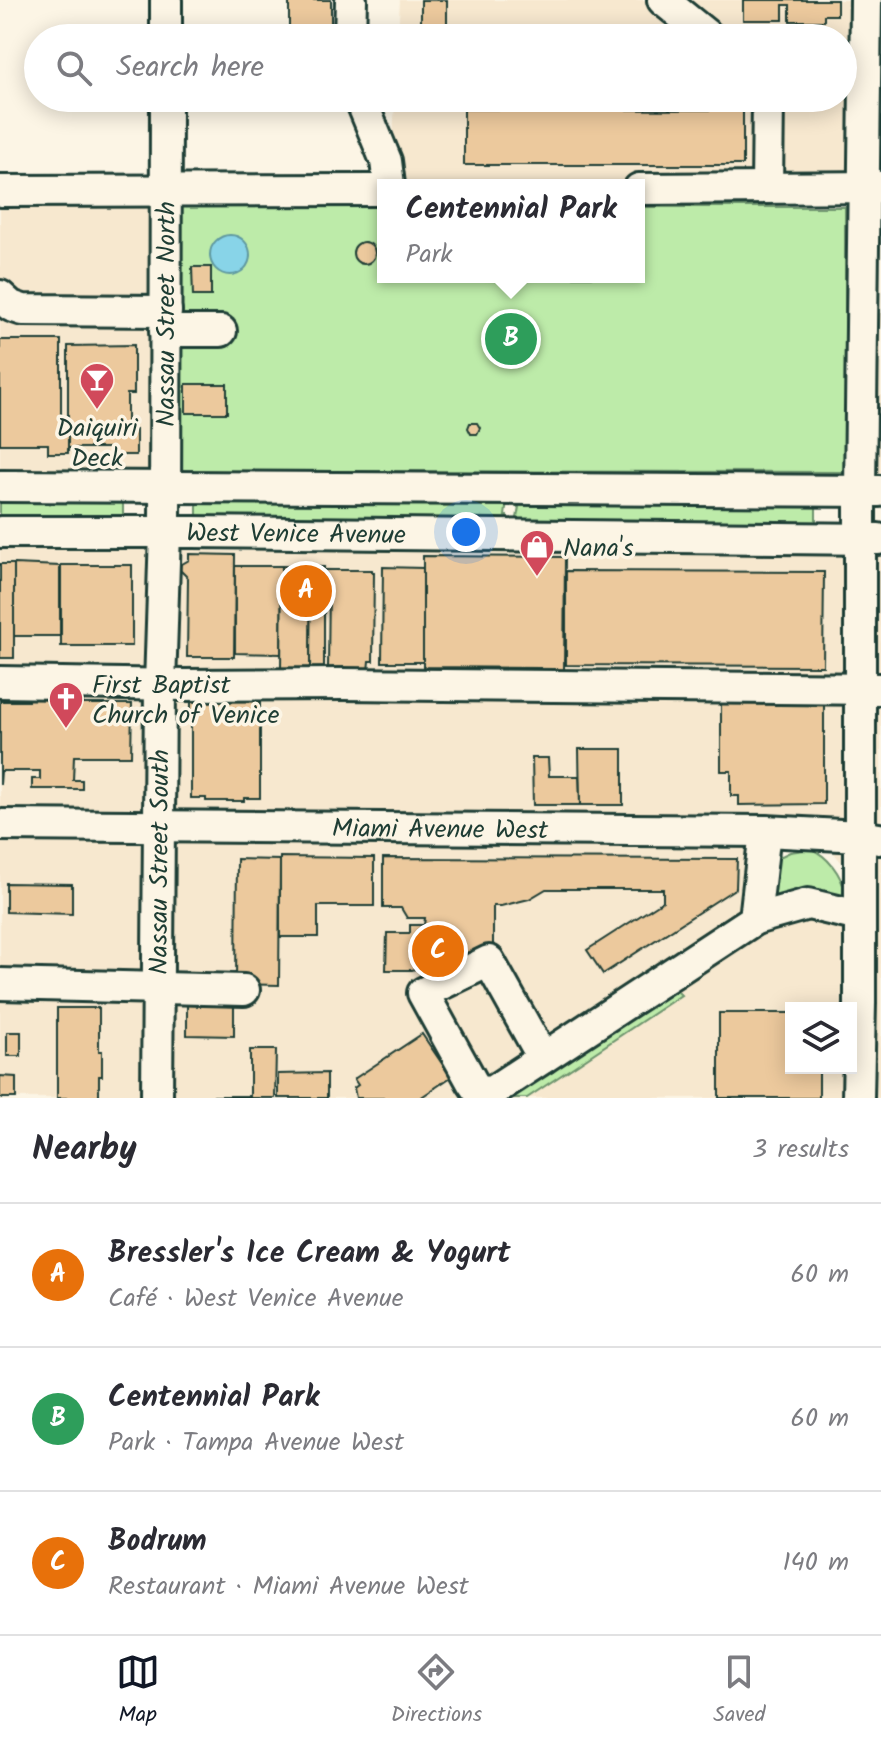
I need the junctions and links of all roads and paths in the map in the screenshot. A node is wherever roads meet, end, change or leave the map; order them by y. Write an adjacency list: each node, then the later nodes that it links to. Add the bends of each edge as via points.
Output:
1 (166, 0): 5 (street)
2 (351, 0): 6 (street)
3 (680, 6): 7 (street)
4 (871, 13): 12 (street)
5 (166, 24)
6 (350, 24)
7 (697, 24)
8 (166, 112): 17 (street, Nassau Street North)
9 (366, 112): 11 (street)
10 (768, 112): 13 (street)
11 (388, 179)
12 (873, 187): 13 (street); 23 (street)
13 (767, 188): 14 (street)
14 (645, 189)
15 (377, 190): 17 (street)
16 (0, 191): 17 (street)
17 (166, 192): 19 (street, Nassau Street North)
18 (12, 303): 19 (street)
19 (165, 321): 20 (street); 22 (street, Nassau Street North)
20 (221, 331)
21 (0, 486): 22 (street, West Venice Avenue)
22 (165, 488): 23 (street, West Venice Avenue); 25 (street, Nassau Street North)
23 (871, 491): 26 (street)
24 (0, 532): 25 (street, West Venice Avenue)
25 (165, 532): 26 (street, West Venice Avenue); 28 (street, Nassau Street South)
26 (871, 539): 29 (street)
27 (0, 682): 28 (street)
28 (160, 685): 29 (street); 31 (street, Nassau Street South)
29 (870, 689): 33 (street)
30 (0, 825): 31 (street, Miami Avenue West)
31 (159, 827): 32 (street, Miami Avenue West); 37 (street, Nassau Street South)
32 (765, 831): 33 (street, Miami Avenue West); 35 (street)
33 (871, 838): 34 (street)
34 (859, 916): 35 (street, via 808,904); 39 (street)
35 (755, 919): 40 (street)
36 (0, 984): 37 (street)
37 (158, 988): 38 (street); 41 (street, Nassau Street South)
38 (244, 990)
39 (871, 1003): 43 (street)
40 (543, 1058): 42 (street); 42 (street, via 489,961 423,993)
41 (157, 1098)
42 (482, 1098)
43 (858, 1098)

